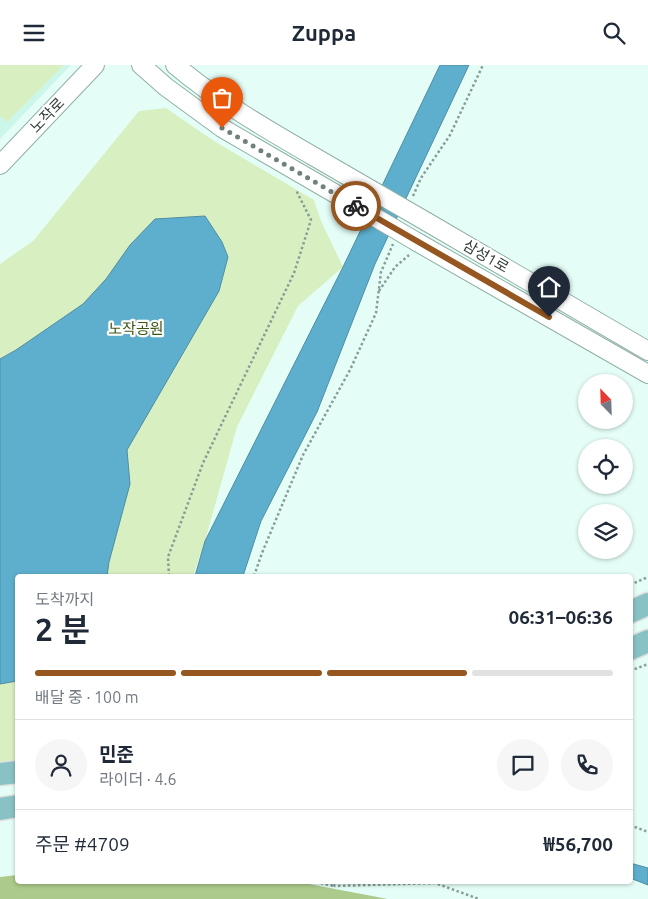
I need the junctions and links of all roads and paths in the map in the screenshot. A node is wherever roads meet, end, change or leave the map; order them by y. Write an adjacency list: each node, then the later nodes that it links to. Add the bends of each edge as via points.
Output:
1 (95, 65): 5 (street, 노작로)
2 (141, 65): 9 (street, 삼성1로, bridge, via 222,128 334,193)
3 (175, 65): 11 (street, 삼성1로, bridge, via 253,121)
4 (483, 65): 7 (path, via 450,135 421,178)
5 (0, 165)
6 (292, 182): 13 (path, via 312,220 294,273 203,463 168,557)
7 (410, 203)
8 (395, 238): 10 (path, via 381,272)
9 (415, 247): 10 (path, via 395,267); 12 (street, 삼성1로)
10 (378, 292): 14 (path, via 376,313 350,370 303,455)
11 (648, 351)
12 (648, 374)
13 (169, 574)
14 (255, 574)
15 (648, 577): 16 (path)
16 (633, 584)
17 (648, 604): 18 (main road)
18 (633, 611)
19 (648, 641): 20 (main road)
20 (633, 648)
21 (648, 664): 22 (path)
22 (633, 670)
23 (15, 772): 24 (main road)
24 (0, 775)
25 (15, 806): 26 (main road)
26 (0, 809)
27 (633, 826): 28 (path)
28 (648, 832)
29 (325, 884): 32 (path)
30 (401, 884): 32 (path)
31 (438, 884): 33 (path)
32 (334, 886)
33 (480, 899)

